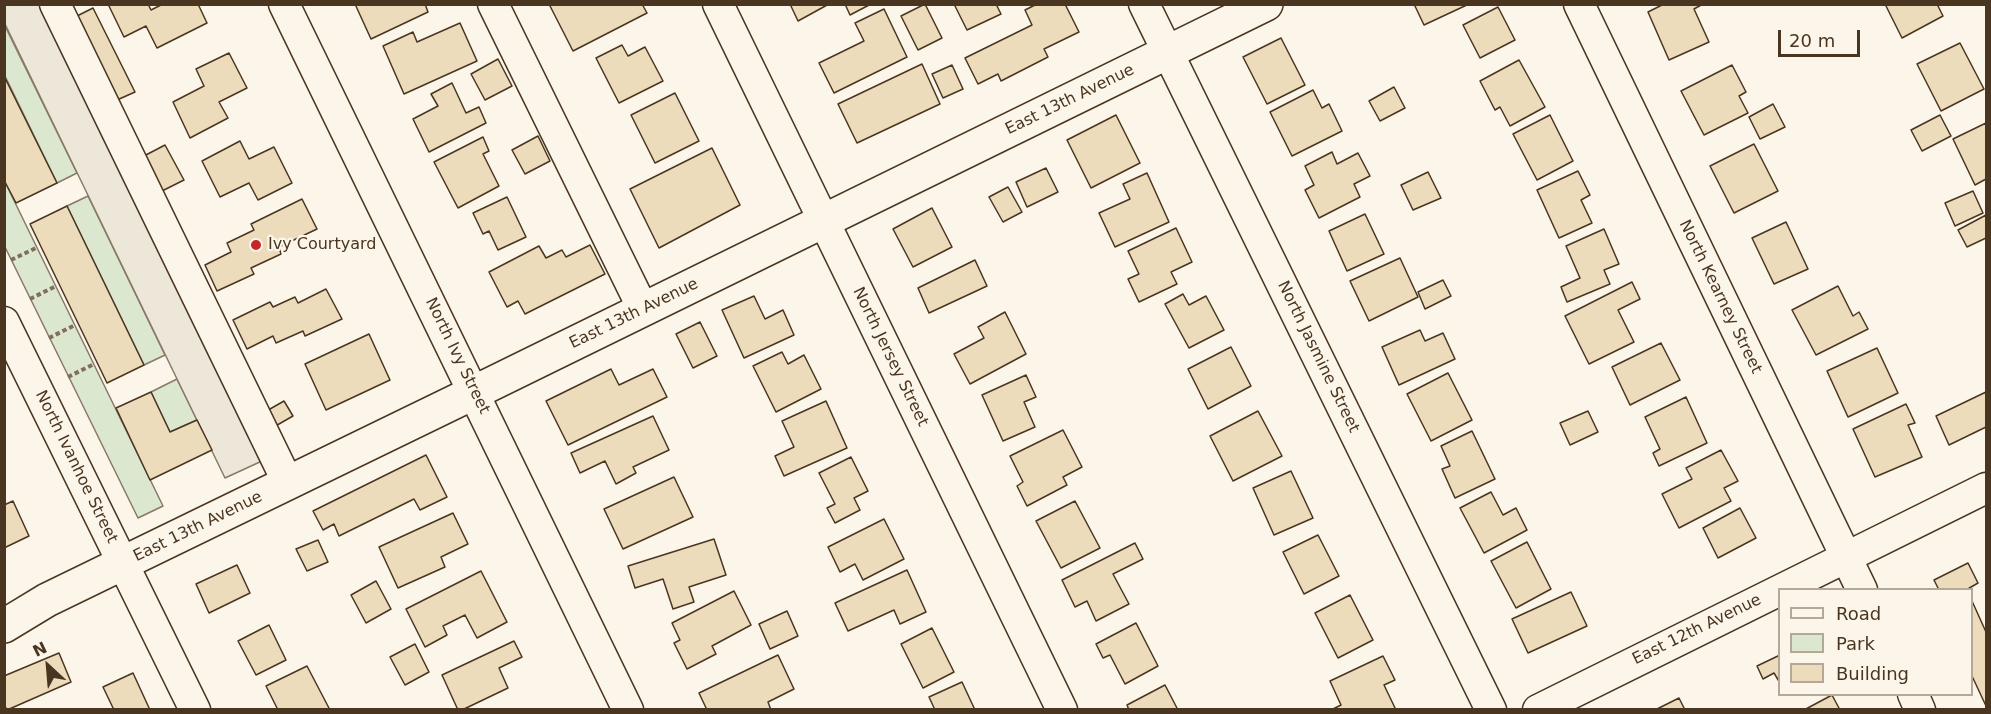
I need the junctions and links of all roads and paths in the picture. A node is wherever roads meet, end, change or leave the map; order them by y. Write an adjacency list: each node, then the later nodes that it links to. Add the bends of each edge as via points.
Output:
1 (55, 4): 21 (street)
2 (284, 4): 20 (street, North Ivy Street)
3 (494, 4): 14 (street)
4 (718, 4): 9 (street, North Jersey Street)
5 (1144, 4): 8 (street, North Jasmine Street)
6 (1266, 4): 8 (main road, East 13th Avenue)
7 (1579, 4): 23 (street, North Kearney Street)
8 (1168, 52): 9 (main road, East 13th Avenue); 33 (street, North Jasmine Street)
9 (823, 220): 14 (main road, East 13th Avenue); 32 (street, North Jersey Street)
10 (38, 248): 11 (path)
11 (11, 260)
12 (56, 286): 13 (path)
13 (30, 299)
14 (643, 309): 20 (main road, East 13th Avenue)
15 (4, 321): 24 (street, North Ivanhoe Street)
16 (75, 325): 17 (path)
17 (49, 338)
18 (94, 364): 19 (path)
19 (68, 377)
20 (475, 392): 21 (main road, East 13th Avenue); 31 (street, North Ivy Street)
21 (288, 483): 24 (main road, East 13th Avenue)
22 (1986, 488): 23 (street, East 12th Avenue)
23 (1846, 556): 25 (street, East 12th Avenue); 26 (street, North Kearney Street)
24 (124, 563): 28 (main road, East 13th Avenue, via 47,600); 30 (street, North Ivanhoe Street)
25 (1782, 588)
26 (1861, 588)
27 (1778, 590): 34 (street, East 12th Avenue)
28 (4, 626)
29 (1914, 696): 35 (street)
30 (195, 710)
31 (628, 710)
32 (1062, 710)
33 (1491, 710)
34 (1538, 710)
35 (1920, 710)

